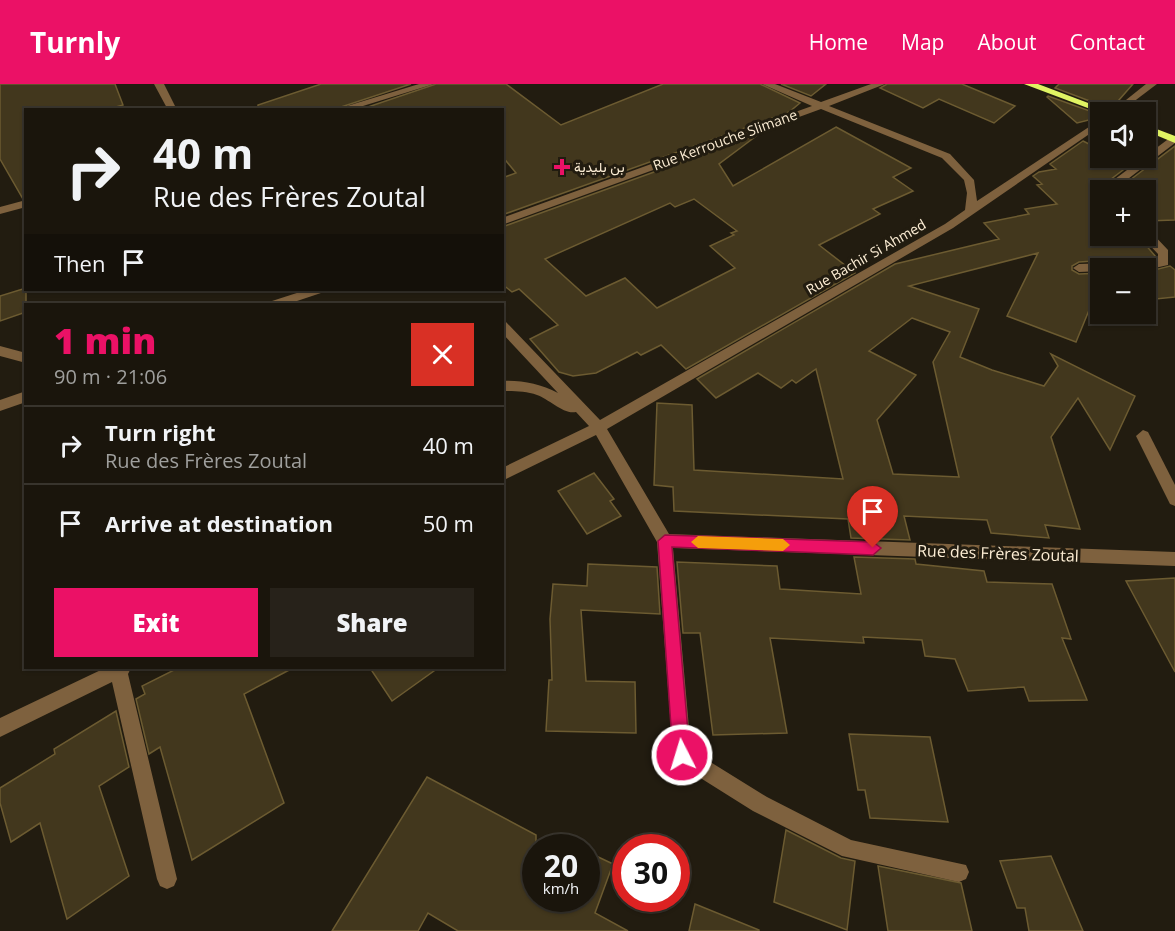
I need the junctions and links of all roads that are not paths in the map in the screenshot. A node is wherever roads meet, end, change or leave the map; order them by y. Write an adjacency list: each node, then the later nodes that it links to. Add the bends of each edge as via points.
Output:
1 (159, 84): 10 (street)
2 (429, 84): 11 (street)
3 (767, 84): 8 (street)
4 (880, 84): 8 (street, Rue Kerrouche Slimane)
5 (1029, 84): 9 (main road)
6 (1152, 84): 7 (street)
7 (1128, 102)
8 (820, 106): 18 (street, via 946,156 966,174 975,192); 19 (street, Rue Kerrouche Slimane)
9 (1090, 106)
10 (172, 108)
11 (345, 108)
12 (1090, 129): 18 (street, Rue Bachir Si Ahmed)
13 (1156, 132): 14 (main road)
14 (1175, 140): 15 (street)
15 (1120, 180)
16 (24, 204): 17 (street)
17 (0, 211)
18 (970, 211): 30 (street, Rue Bachir Si Ahmed)
19 (504, 221)
20 (1156, 244): 21 (street, via 1164,252 1164,262 1144,267)
21 (1079, 268)
22 (314, 291): 23 (street)
23 (279, 303)
24 (504, 327): 30 (street)
25 (0, 351): 26 (street)
26 (24, 357)
27 (504, 386): 30 (street, via 546,390)
28 (24, 397): 29 (street)
29 (0, 406)
30 (599, 427): 32 (street, Rue Bachir Si Ahmed); 34 (street)
31 (1143, 436): 33 (street)
32 (504, 474)
33 (1175, 500)
34 (665, 541): 35 (street, Rue des Frères Zoutal); 39 (street, via 682,755 760,804 849,849)
35 (1175, 559)
36 (118, 669): 38 (street)
37 (120, 669): 40 (street)
38 (0, 729)
39 (959, 872)
40 (167, 879)

